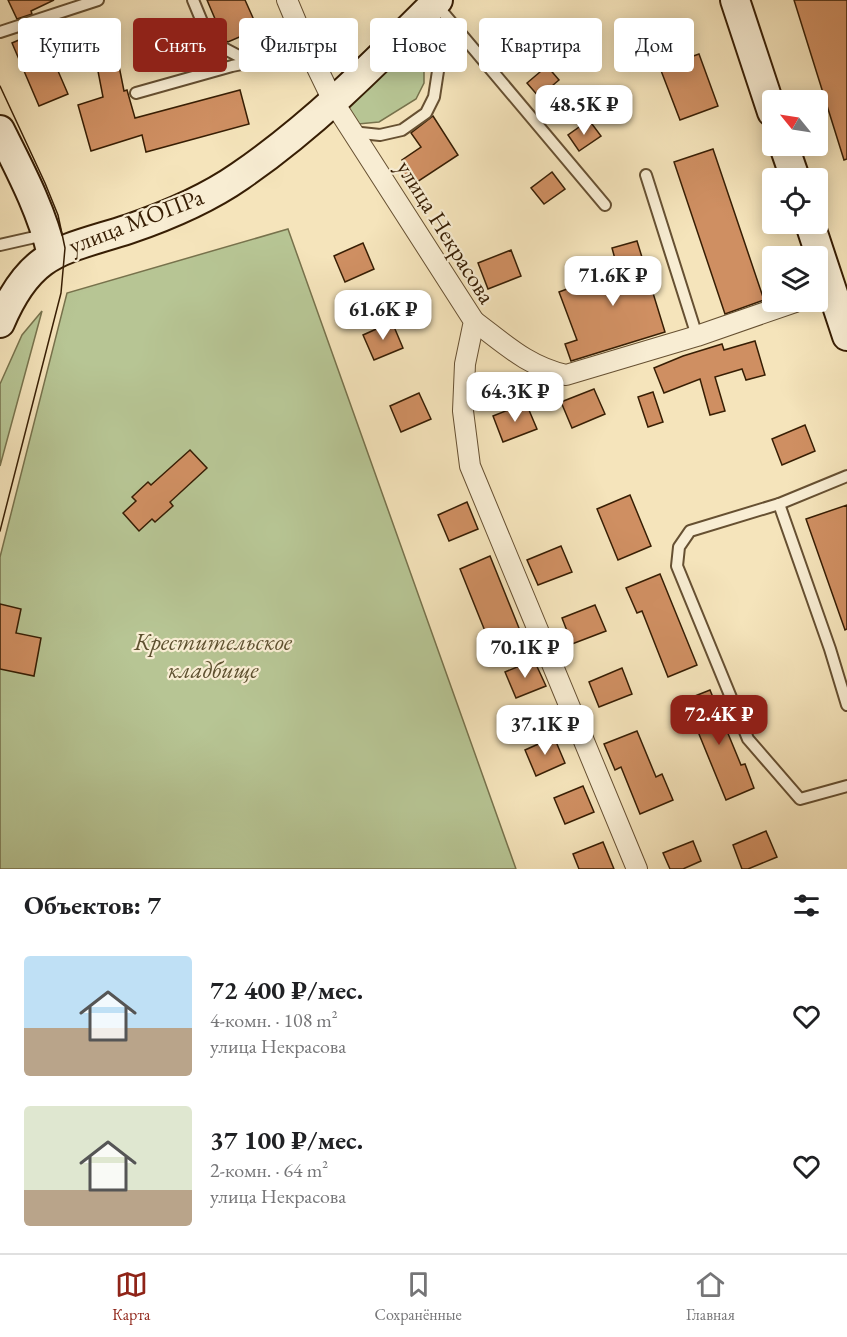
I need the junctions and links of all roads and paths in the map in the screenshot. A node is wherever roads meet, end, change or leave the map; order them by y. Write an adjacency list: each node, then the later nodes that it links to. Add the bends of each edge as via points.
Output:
1 (98, 0): 7 (lane)
2 (193, 0): 8 (lane, via 210,41)
3 (287, 0): 6 (street, улица Некрасова)
4 (735, 0): 11 (street)
5 (433, 5): 13 (street, улица МОПРа); 15 (lane, via 438,71 434,97 426,113 402,130 380,135); 17 (lane)
6 (295, 18)
7 (0, 32)
8 (239, 56)
9 (239, 65): 12 (lane)
10 (319, 72): 13 (street, улица Некрасова)
11 (765, 90)
12 (136, 93)
13 (334, 103): 15 (street, улица Некрасова); 20 (street, улица МОПРа, via 286,144 186,206 65,248)
14 (0, 130): 20 (street, via 29,189)
15 (352, 132): 23 (street, улица Некрасова)
16 (646, 175): 25 (lane)
17 (605, 206)
18 (813, 234): 21 (street)
19 (0, 245): 20 (lane)
20 (50, 245): 24 (street, улица МОПРа, via 10,300)
21 (832, 288): 26 (street)
22 (766, 312): 25 (street)
23 (474, 321): 25 (street, via 527,360 566,375); 31 (street, улица Некрасова, via 465,364 463,411 470,466)
24 (0, 323)
25 (697, 336)
26 (847, 336)
27 (847, 476): 28 (lane)
28 (778, 504): 29 (lane); 30 (lane, via 690,531 679,547 677,566 748,739 800,799)
29 (847, 705)
30 (847, 786)
31 (637, 869)

